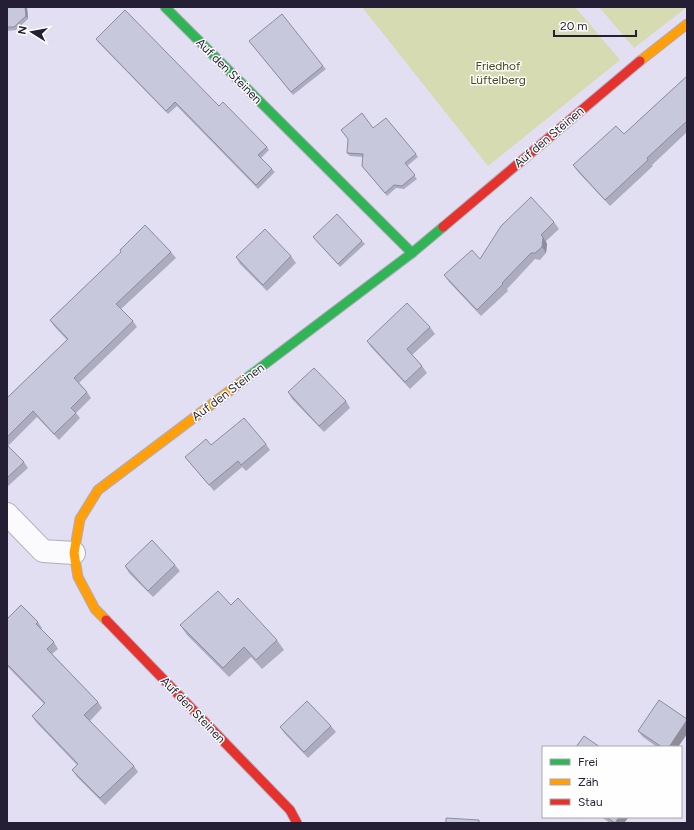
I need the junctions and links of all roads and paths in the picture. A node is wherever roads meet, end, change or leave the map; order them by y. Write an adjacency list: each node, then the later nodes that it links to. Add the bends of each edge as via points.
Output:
1 (165, 7): 3 (street, Auf den Steinen)
2 (687, 24): 3 (street, Auf den Steinen, via 633,66)
3 (412, 253): 5 (street, Auf den Steinen, via 98,490 80,519)
4 (7, 514): 5 (street, via 43,551)
5 (74, 553): 6 (street, Auf den Steinen, via 78,577 95,609 290,810)
6 (297, 823)

